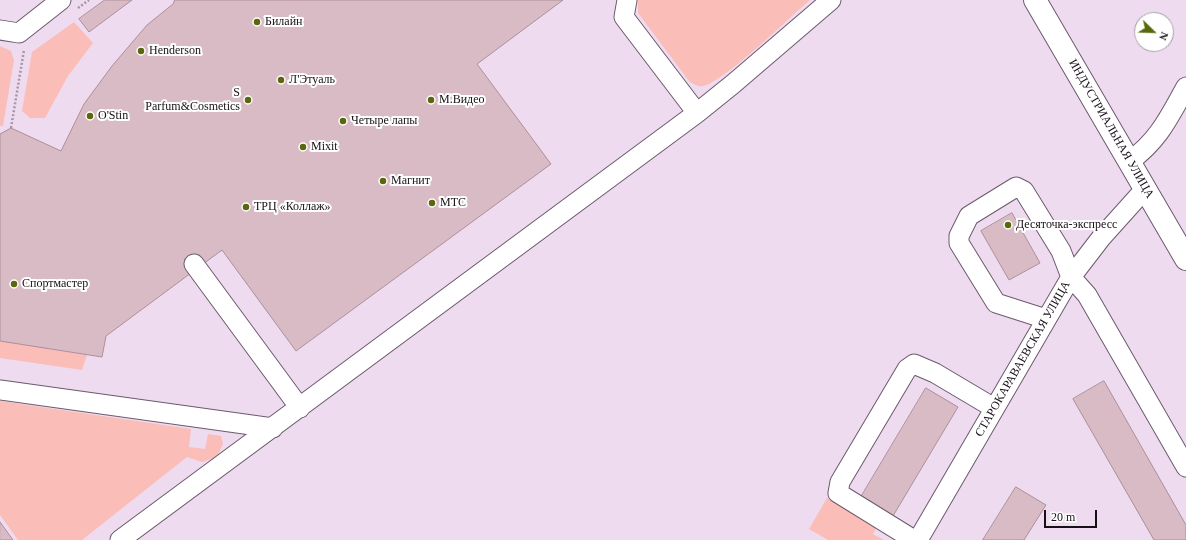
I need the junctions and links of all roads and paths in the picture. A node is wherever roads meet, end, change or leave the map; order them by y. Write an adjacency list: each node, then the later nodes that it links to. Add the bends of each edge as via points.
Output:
1 (61, 0): 5 (street, via 19,33)
2 (627, 0): 8 (street, via 624,17)
3 (830, 0): 8 (street)
4 (1035, 0): 10 (highway, ИНДУСТРИАЛЬНАЯ УЛИЦА)
5 (0, 30)
6 (25, 46): 9 (path)
7 (1186, 87): 10 (street, via 1158,136 1146,150)
8 (697, 113): 17 (street)
9 (11, 128)
10 (1130, 161): 11 (highway, ИНДУСТРИАЛЬНАЯ УЛИЦА)
11 (1146, 189): 12 (highway, ИНДУСТРИАЛЬНАЯ УЛИЦА); 14 (street, СТАРОКАРАВАЕВСКАЯ УЛИЦА, via 1101,238)
12 (1186, 259)
13 (194, 264): 17 (street)
14 (1071, 277): 15 (street, СТАРОКАРАВАЕВСКАЯ УЛИЦА); 15 (street, via 1061,251 1021,187 1012,188 969,216 959,236 959,243 992,299 1002,306); 20 (street, via 1087,295)
15 (1046, 319): 18 (street, СТАРОКАРАВАЕВСКАЯ УЛИЦА)
16 (0, 390): 19 (street)
17 (300, 408): 19 (street)
18 (994, 408): 22 (street, via 935,373 914,364 907,369 840,482 838,493); 23 (street, СТАРОКАРАВАЕВСКАЯ УЛИЦА)
19 (273, 428): 21 (street)
20 (1186, 467)
21 (120, 540)
22 (914, 540)
23 (918, 540)

